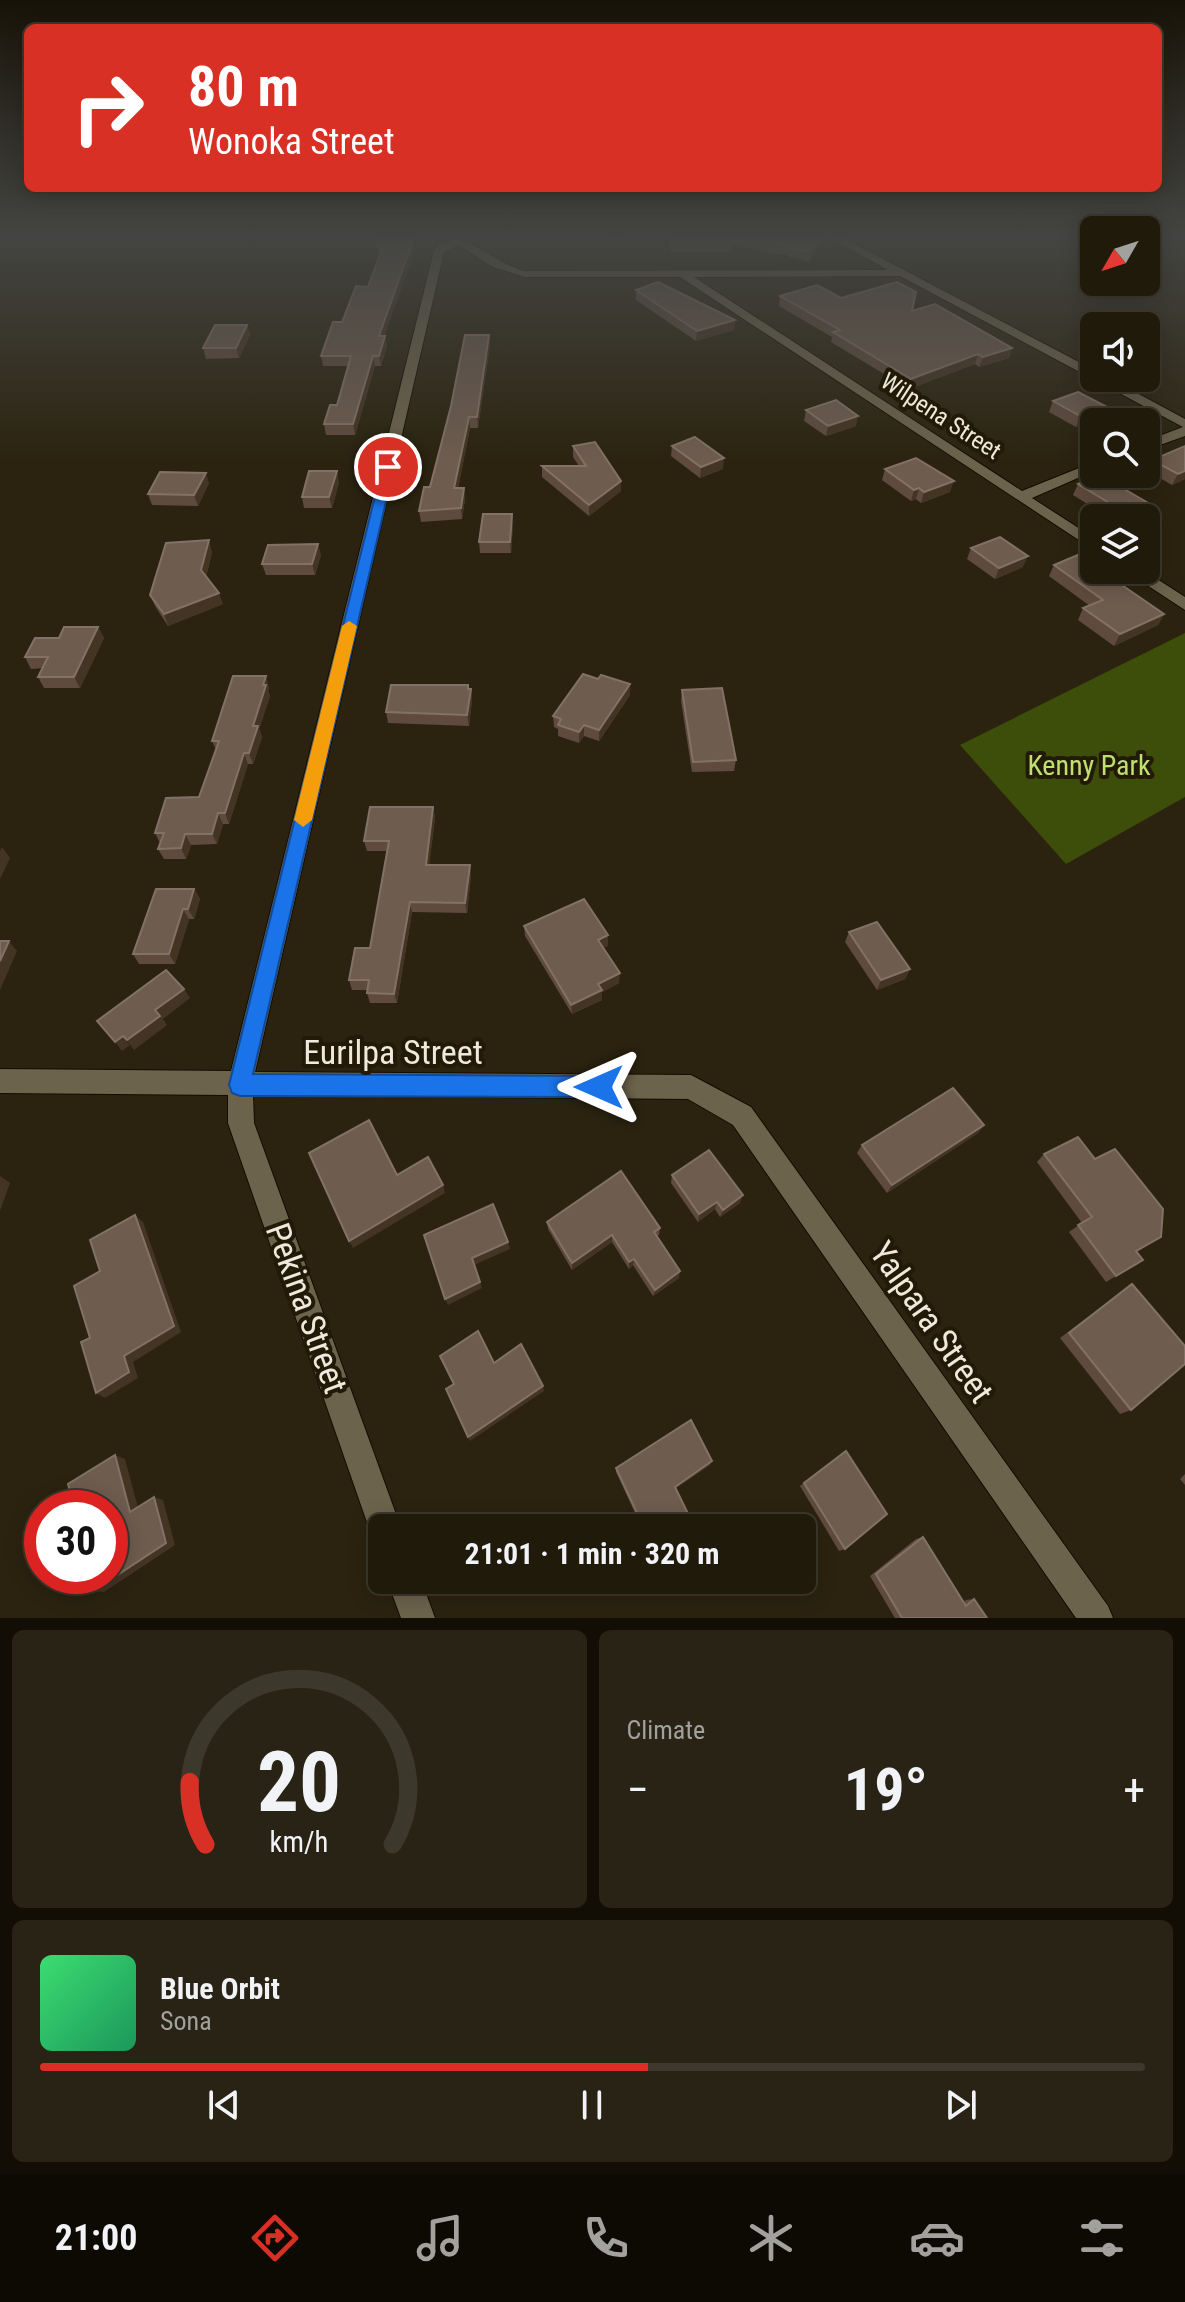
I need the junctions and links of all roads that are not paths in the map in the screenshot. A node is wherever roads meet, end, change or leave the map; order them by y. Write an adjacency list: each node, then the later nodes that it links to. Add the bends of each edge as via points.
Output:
1 (424, 314): 15 (street, Pekina Street)
2 (742, 314): 10 (street, Wilpena Street)
3 (979, 314): 4 (street)
4 (1080, 368)
5 (1124, 392): 6 (street)
6 (1185, 424)
7 (1185, 431): 8 (street)
8 (1160, 441)
9 (1080, 472): 10 (street)
10 (1021, 497): 11 (street, Wilpena Street)
11 (1080, 536)
12 (1153, 584): 13 (street)
13 (1185, 605)
14 (0, 1081): 15 (street, Eurilpa Street)
15 (240, 1085): 16 (street, Eurilpa Street); 17 (street, Pekina Street, via 241,1123)
16 (691, 1087): 20 (street, Yalpara Street, via 742,1116)
17 (380, 1514)
18 (409, 1594): 19 (street)
19 (418, 1618)
20 (1096, 1618)

